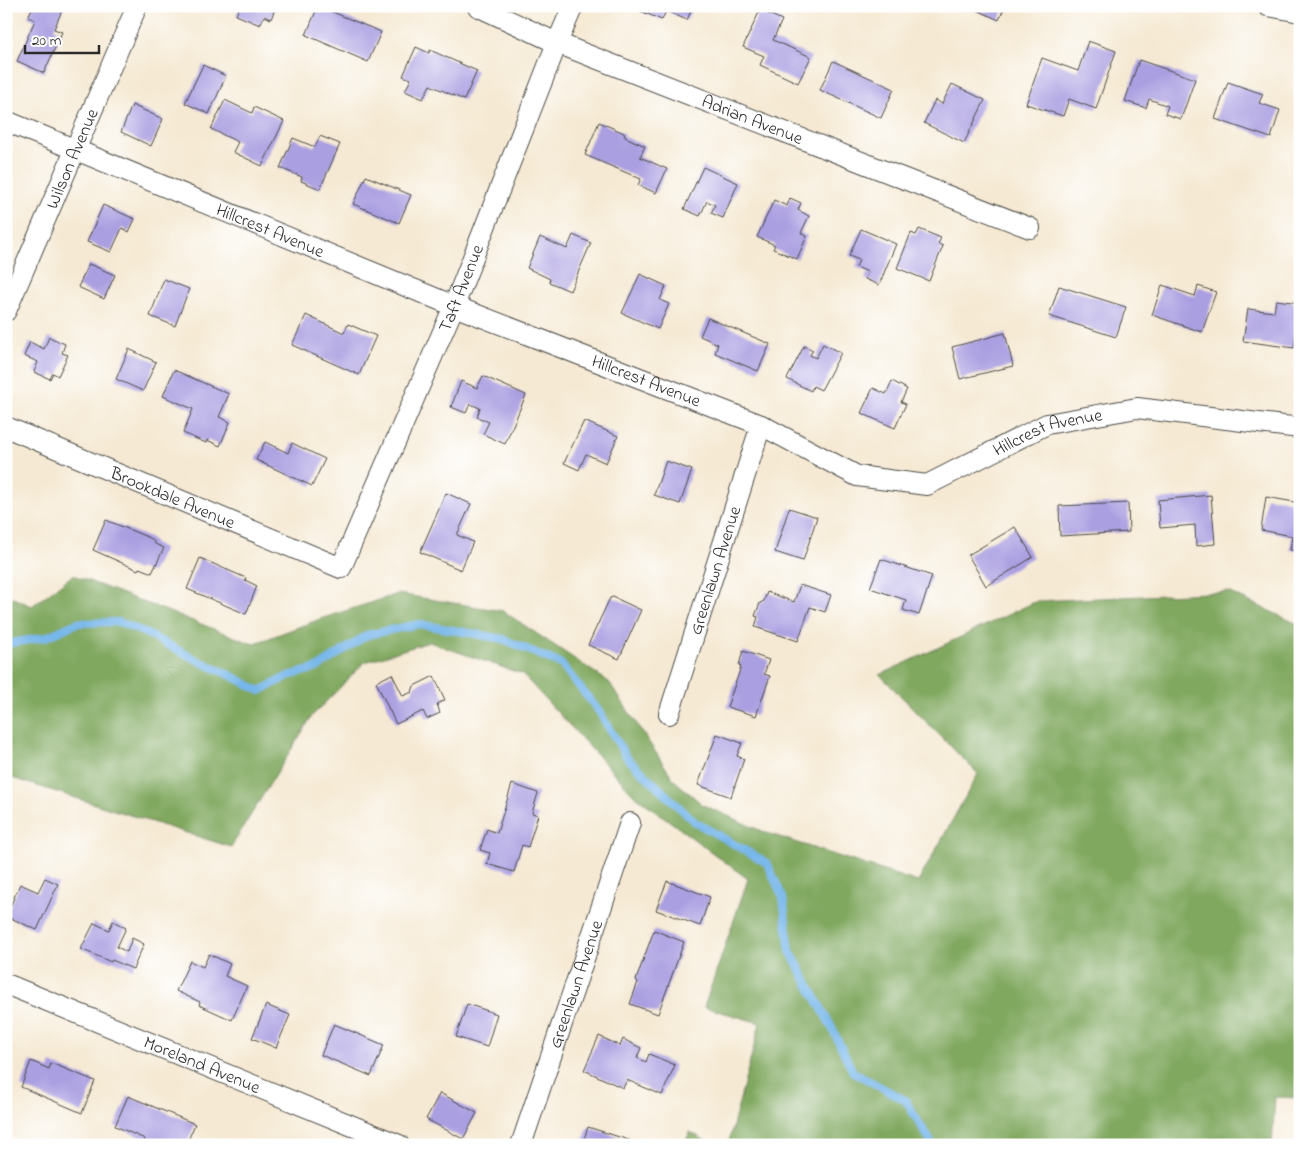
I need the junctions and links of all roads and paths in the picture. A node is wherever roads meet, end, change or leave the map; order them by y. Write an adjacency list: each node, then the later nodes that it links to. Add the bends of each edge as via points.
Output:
1 (137, 6): 8 (street, Wilson Avenue)
2 (477, 6): 6 (street, Adrian Avenue)
3 (573, 6): 6 (street, Taft Avenue)
4 (1268, 6): 5 (street)
5 (1300, 12)
6 (557, 43): 9 (street, Adrian Avenue); 10 (street, Taft Avenue)
7 (6, 121): 8 (street, Hillcrest Avenue)
8 (75, 149): 10 (street, Hillcrest Avenue); 11 (street, Wilson Avenue)
9 (1030, 228)
10 (454, 306): 12 (street, Hillcrest Avenue); 15 (street, Taft Avenue)
11 (6, 311)
12 (761, 425): 14 (street, Hillcrest Avenue, via 857,476 927,485 1047,424 1137,408); 16 (street, Greenlawn Avenue)
13 (6, 427): 15 (street, Brookdale Avenue)
14 (1300, 428)
15 (341, 568)
16 (669, 714)
17 (630, 823): 20 (street, Greenlawn Avenue)
18 (6, 984): 19 (street, Moreland Avenue)
19 (399, 1145)
20 (521, 1145)

